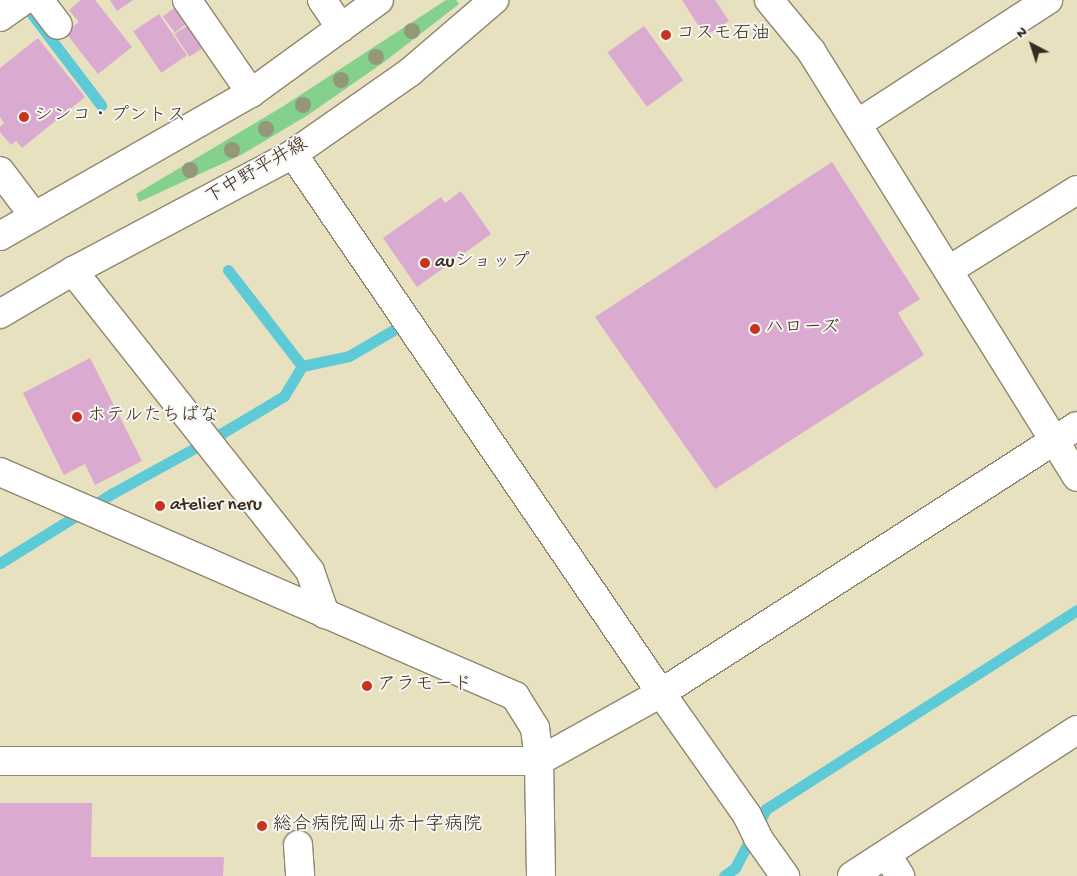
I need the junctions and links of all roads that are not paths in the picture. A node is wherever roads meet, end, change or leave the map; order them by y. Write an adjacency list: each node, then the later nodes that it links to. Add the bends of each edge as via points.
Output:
1 (187, 0): 10 (street)
2 (322, 0): 9 (street)
3 (379, 0): 9 (street)
4 (494, 0): 12 (street, 下中野平井線, via 410,72)
5 (769, 0): 11 (street, via 808,47)
6 (1048, 0): 11 (street)
7 (20, 6): 8 (street)
8 (58, 25)
9 (341, 28): 10 (street)
10 (252, 93): 15 (street)
11 (857, 124): 17 (street)
12 (293, 154): 18 (street, 下中野平井線); 24 (street)
13 (0, 171): 15 (street)
14 (1077, 190): 17 (street)
15 (34, 216): 16 (street)
16 (0, 236)
17 (949, 270): 20 (street)
18 (73, 271): 19 (street, 下中野平井線); 23 (street, via 310,572)
19 (0, 314)
20 (1066, 433): 22 (street); 24 (street)
21 (0, 472): 23 (street)
22 (1077, 477)
23 (325, 614): 27 (street, via 515,696 535,728)
24 (661, 693): 27 (street); 32 (street)
25 (1077, 730): 29 (street)
26 (0, 761): 27 (street)
27 (540, 761): 31 (street)
28 (298, 845): 30 (street)
29 (894, 865): 33 (street)
30 (300, 876)
31 (542, 876)
32 (784, 876)
33 (852, 876)

